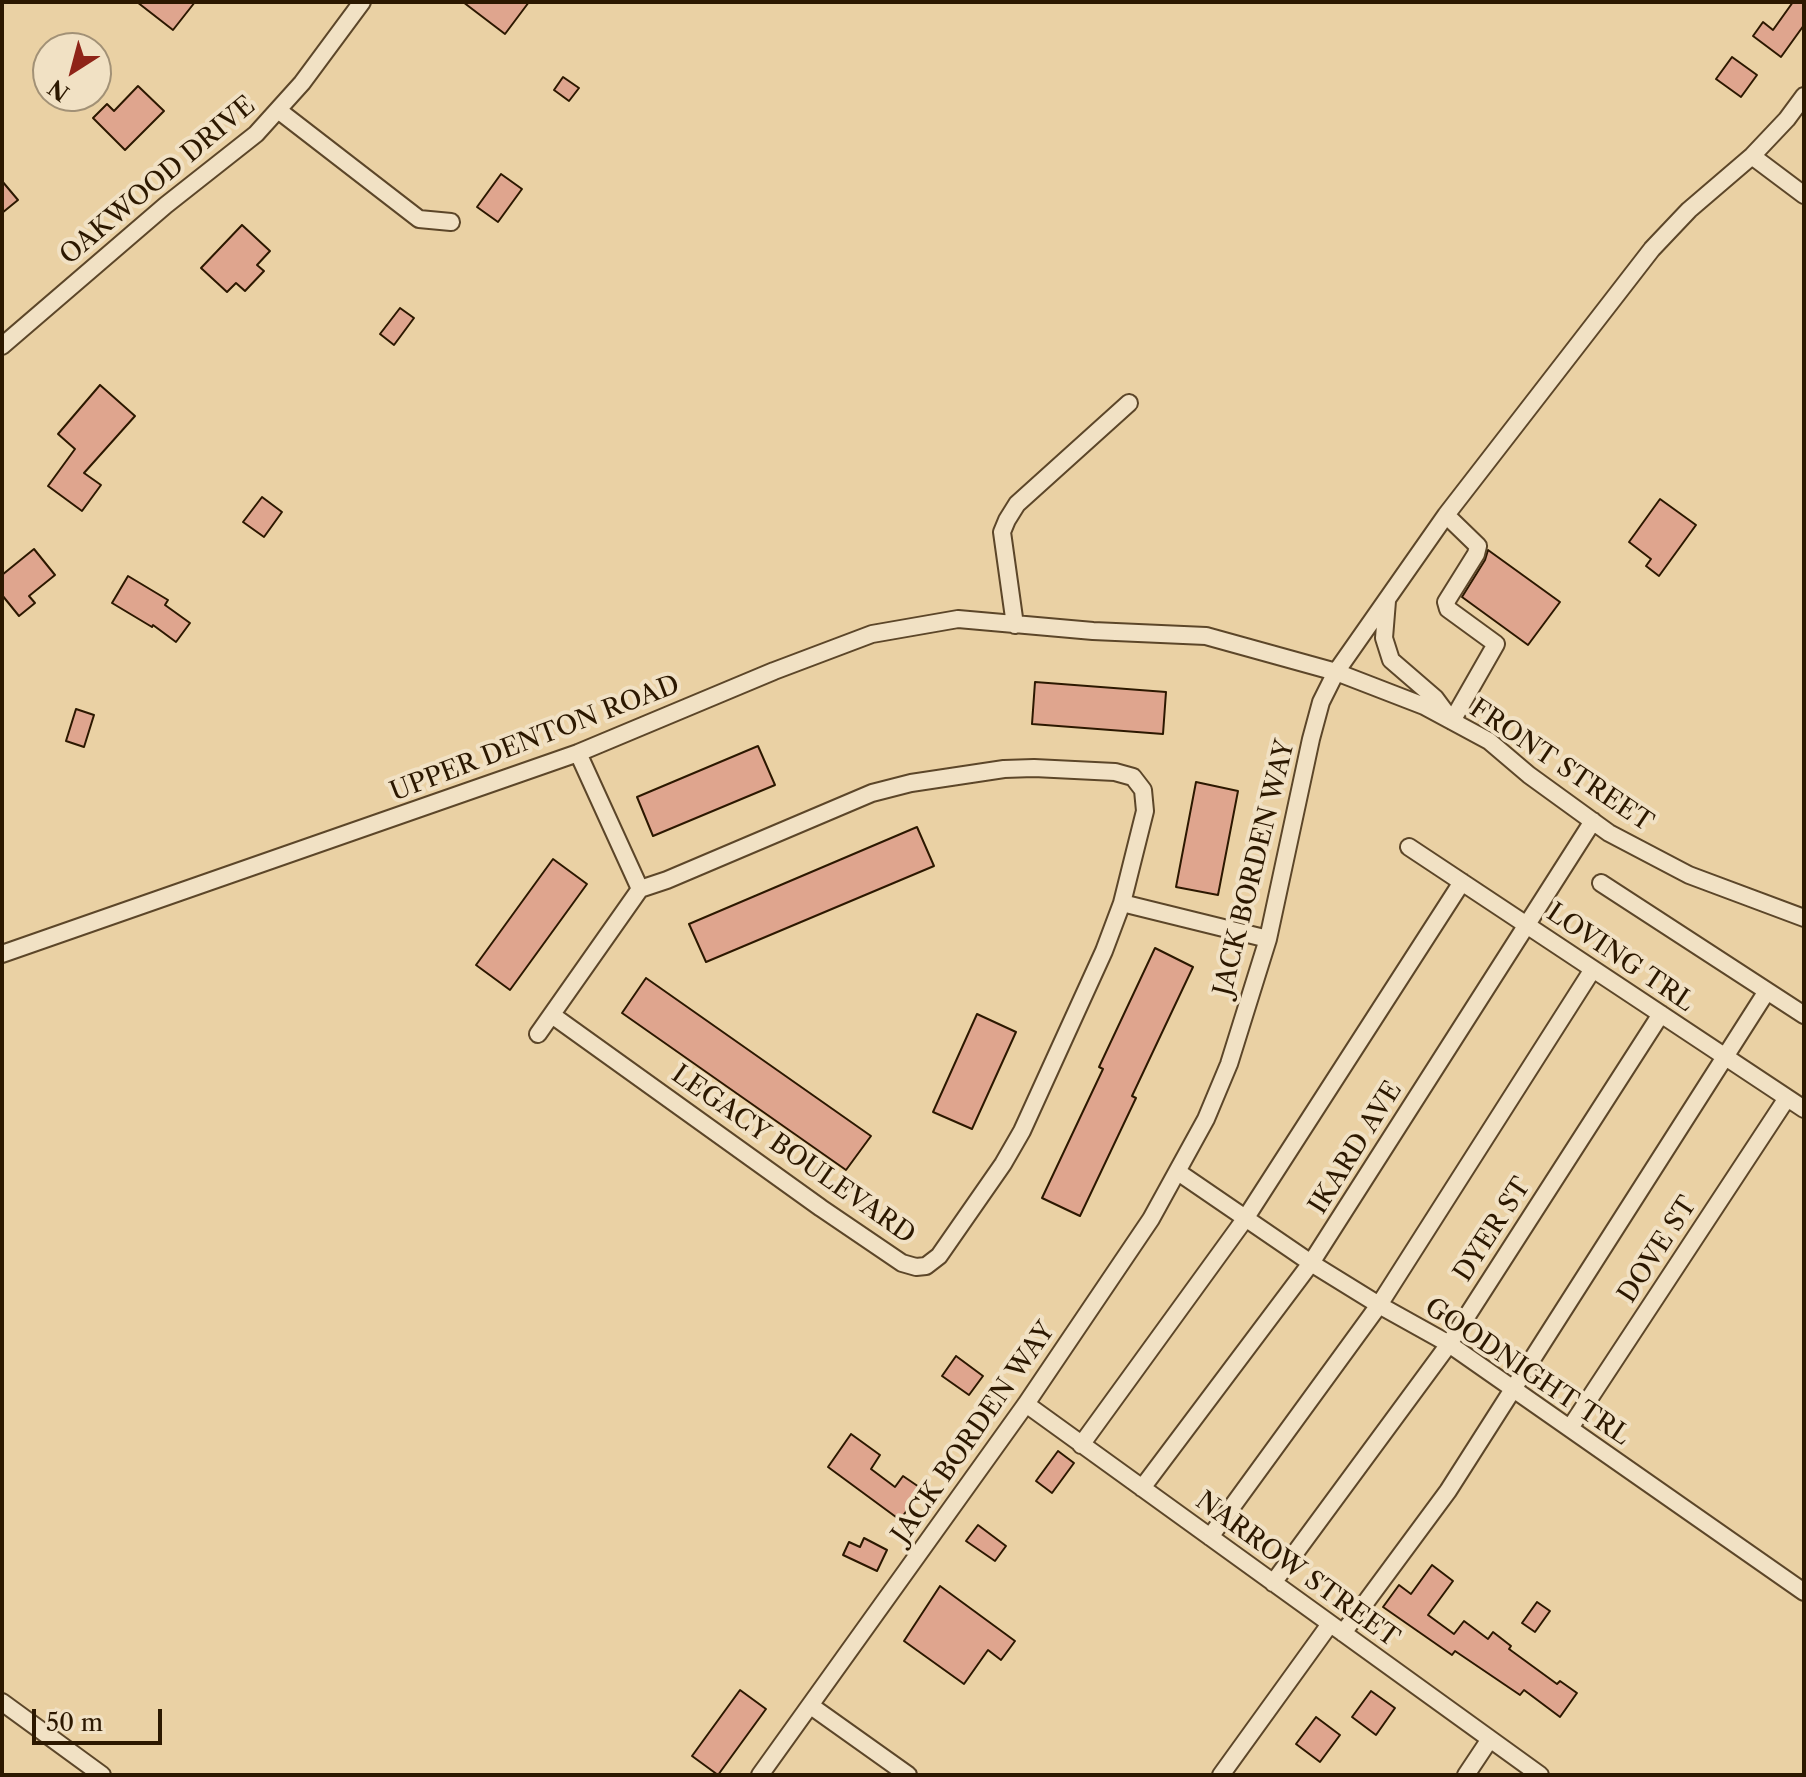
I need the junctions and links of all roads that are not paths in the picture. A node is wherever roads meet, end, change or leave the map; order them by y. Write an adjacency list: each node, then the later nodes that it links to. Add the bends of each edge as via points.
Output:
1 (362, 2): 3 (street, OAKWOOD DRIVE)
2 (1804, 96): 4 (street, JACK BORDEN WAY)
3 (278, 110): 6 (street, via 419,219); 7 (street, OAKWOOD DRIVE)
4 (1752, 156): 5 (street); 9 (street, JACK BORDEN WAY, via 1652,249)
5 (1804, 195)
6 (451, 222)
7 (2, 346)
8 (1129, 403): 11 (street, via 1017,504 1007,520 1002,532)
9 (1446, 515): 10 (street, JACK BORDEN WAY); 14 (street, via 1478,546 1446,602 1448,609 1496,644)
10 (1387, 600): 13 (street, JACK BORDEN WAY); 14 (street, via 1384,638 1391,660 1435,698)
11 (1015, 625): 12 (street, UPPER DENTON ROAD); 15 (street, UPPER DENTON ROAD, via 958,619 872,634)
12 (1093, 631): 13 (street, FRONT STREET, via 1206,636)
13 (1336, 672): 14 (street, FRONT STREET); 24 (street, JACK BORDEN WAY, via 1311,739)
14 (1452, 721): 16 (street, FRONT STREET, via 1489,741)
15 (578, 753): 20 (street); 25 (street, UPPER DENTON ROAD)
16 (1593, 821): 22 (street, FRONT STREET, via 1689,875); 23 (street, IKARD AVE)
17 (1409, 847): 18 (street, LOVING TRL)
18 (1462, 882): 23 (street, LOVING TRL); 36 (street)
19 (1601, 883): 27 (street)
20 (640, 889): 21 (street, LEGACY BOULEVARD, via 872,793 927,780 1034,768 1115,772 1133,777 1143,790 1145,811); 29 (street)
21 (1122, 903): 24 (street); 29 (street, LEGACY BOULEVARD, via 1022,1131 939,1256 926,1266 902,1263)
22 (1804, 918)
23 (1526, 925): 26 (street, LOVING TRL); 37 (street, IKARD AVE)
24 (1268, 939): 35 (street, JACK BORDEN WAY, via 1229,1064)
25 (2, 954)
26 (1593, 969): 28 (street, LOVING TRL); 38 (street)
27 (1767, 991): 30 (street); 32 (street)
28 (1661, 1014): 32 (street, LOVING TRL); 39 (street, DYER ST)
29 (552, 1015): 31 (street)
30 (1804, 1015)
31 (538, 1034)
32 (1725, 1057): 33 (street, LOVING TRL); 40 (street)
33 (1787, 1098): 34 (street, LOVING TRL); 42 (street, DOVE ST)
34 (1804, 1109)
35 (1178, 1172): 36 (street, GOODNIGHT TRL); 41 (street, JACK BORDEN WAY)
36 (1245, 1219): 37 (street, GOODNIGHT TRL); 43 (street)
37 (1311, 1263): 38 (street, GOODNIGHT TRL); 44 (street, IKARD AVE)
38 (1379, 1305): 39 (street, GOODNIGHT TRL); 45 (street)
39 (1449, 1344): 40 (street, GOODNIGHT TRL); 46 (street, DYER ST)
40 (1513, 1389): 42 (street, GOODNIGHT TRL); 48 (street, via 1448,1491)
41 (1026, 1404): 43 (street, NARROW STREET); 50 (street, JACK BORDEN WAY)
42 (1570, 1428): 47 (street, GOODNIGHT TRL)
43 (1081, 1445): 44 (street, NARROW STREET)
44 (1142, 1488): 45 (street, NARROW STREET)
45 (1210, 1537): 46 (street, NARROW STREET)
46 (1273, 1583): 48 (street, NARROW STREET)
47 (1804, 1592)
48 (1336, 1629): 51 (street, NARROW STREET); 55 (street)
49 (2, 1702): 52 (street)
50 (811, 1706): 53 (street, JACK BORDEN WAY); 54 (street)
51 (1490, 1739): 56 (street); 57 (street, NARROW STREET)
52 (102, 1775)
53 (760, 1775)
54 (908, 1775)
55 (1221, 1775)
56 (1466, 1775)
57 (1540, 1775)

